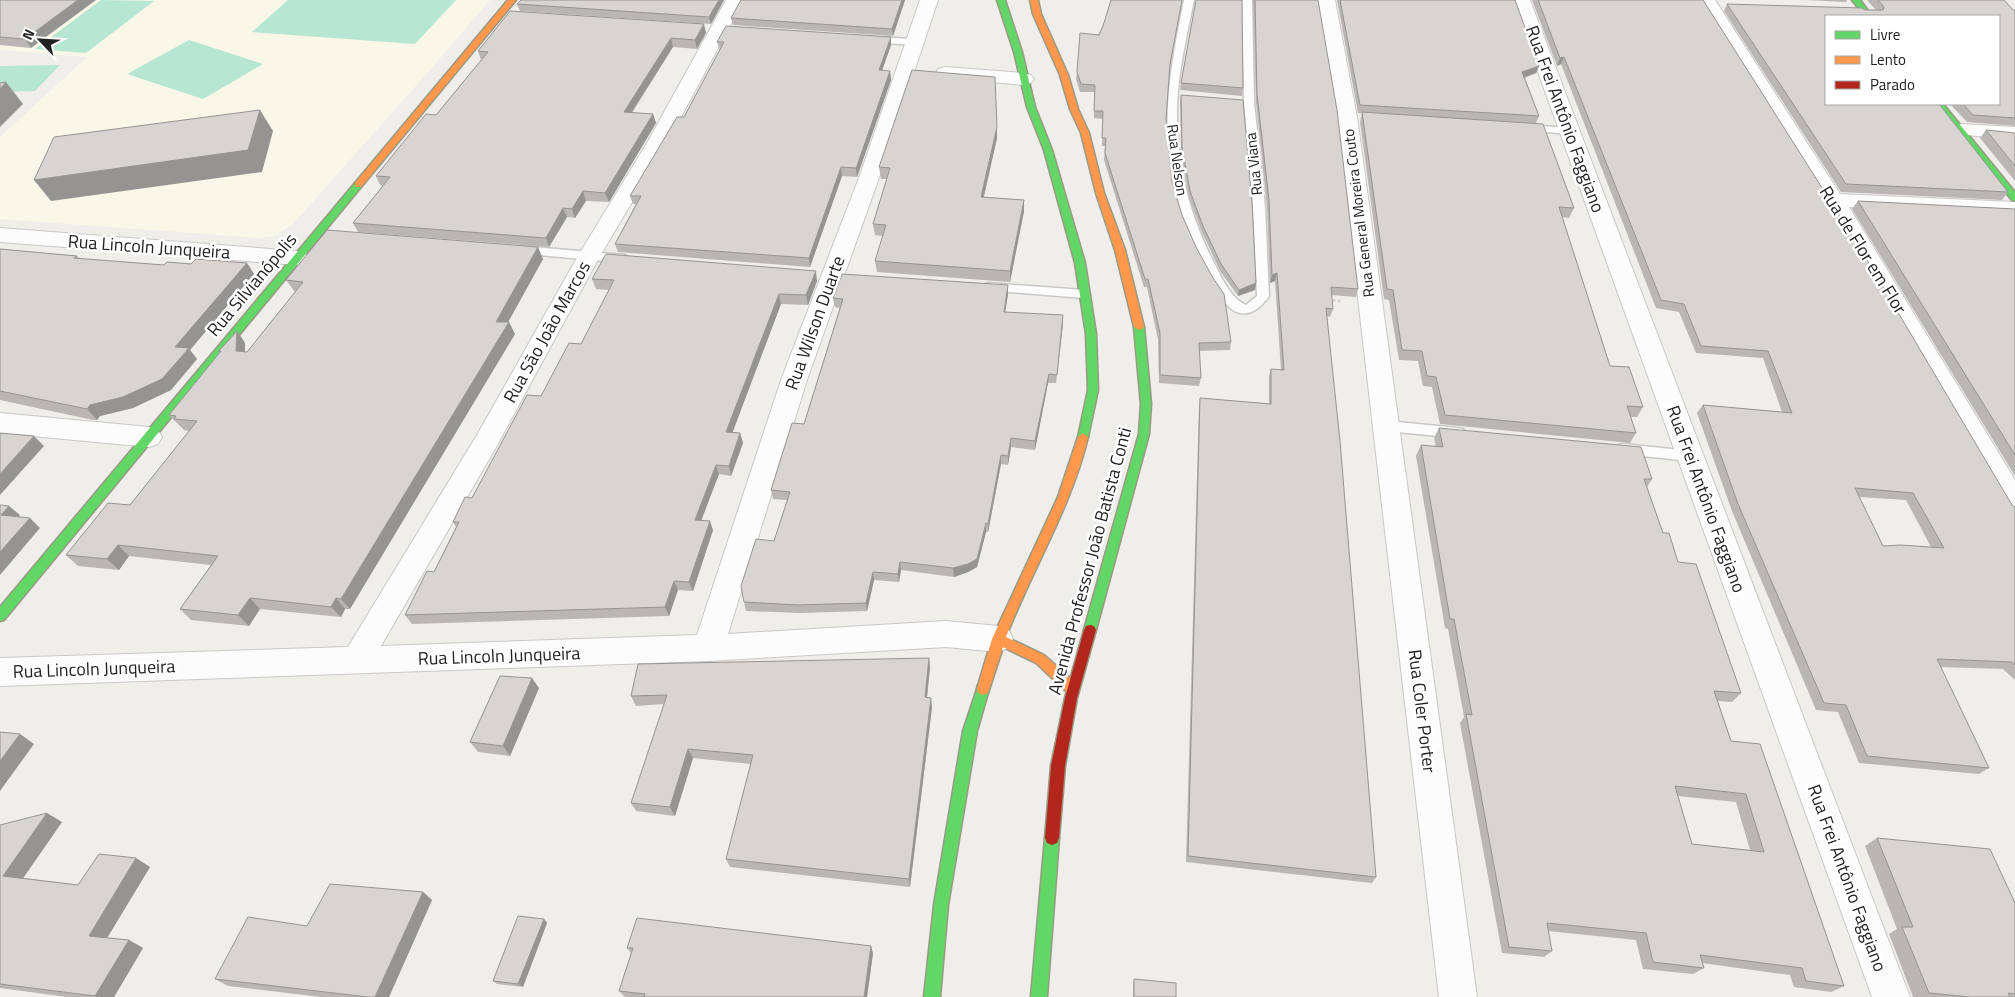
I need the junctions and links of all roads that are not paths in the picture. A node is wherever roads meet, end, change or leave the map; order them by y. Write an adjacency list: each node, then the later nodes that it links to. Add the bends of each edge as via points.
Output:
1 (512, 0): 11 (main road, Rua Silvianópolis)
2 (734, 0): 29 (street, Rua São João Marcos, via 657,143)
3 (929, 0): 14 (street, Rua Wilson Duarte)
4 (1001, 0): 16 (main road)
5 (1034, 0): 47 (main road, Avenida Professor João Batista Conti, via 1064,74 1120,250 1141,341 1146,404 1144,434)
6 (1189, 0): 34 (lane, Rua Nelson, via 1178,95 1172,117 1176,173 1180,197 1220,287)
7 (1247, 0): 34 (lane, Rua Viana, via 1244,101 1259,208 1263,296 1250,309)
8 (1326, 0): 36 (street, Rua General Moreira Couto, via 1352,117 1369,302)
9 (1521, 0): 20 (street, Rua Frei Antônio Faggiano)
10 (1714, 2): 23 (street, Rua de Flor em Flor)
11 (500, 15): 12 (lane); 26 (main road, Rua Silvianópolis)
12 (516, 16)
13 (859, 39): 14 (lane)
14 (916, 42): 15 (street, Rua Wilson Duarte)
15 (906, 70): 16 (street); 44 (street, Rua Wilson Duarte, via 835,275 794,380)
16 (1024, 79): 33 (main road, via 1080,264)
17 (1940, 105): 19 (main road)
18 (1512, 128): 20 (lane)
19 (1960, 130): 21 (street); 22 (main road)
20 (1570, 131): 40 (street, Rua Frei Antônio Faggiano)
21 (2015, 133)
22 (2015, 198)
23 (1832, 200): 24 (street); 41 (street, Rua de Flor em Flor)
24 (2015, 209)
25 (0, 235): 30 (street, Rua Lincoln Junqueira)
26 (317, 235): 27 (lane); 30 (main road, Rua Silvianópolis)
27 (337, 236)
28 (504, 249): 29 (lane)
29 (589, 256): 31 (lane); 45 (street, Rua São João Marcos, via 486,442)
30 (298, 258): 38 (main road, Rua Silvianópolis)
31 (640, 260)
32 (979, 286): 33 (lane)
33 (1084, 294): 43 (main road, via 1091,334 1093,390 1088,418 1064,496)
34 (1237, 308)
35 (0, 423): 38 (street)
36 (1387, 426): 37 (lane); 50 (street, Rua Coler Porter)
37 (1475, 434)
38 (149, 437): 42 (main road, Rua Silvianópolis)
39 (1612, 448): 40 (lane)
40 (1690, 456): 51 (street, Rua Frei Antônio Faggiano)
41 (2015, 504)
42 (0, 616)
43 (998, 639): 44 (street, Rua Lincoln Junqueira, via 946,634); 47 (main road, via 1050,664); 48 (main road, via 970,731 942,905)
44 (708, 648): 45 (street, Rua Lincoln Junqueira)
45 (356, 661): 46 (street, Rua Lincoln Junqueira)
46 (0, 672)
47 (1073, 689): 49 (main road, Avenida Professor João Batista Conti, via 1058,766)
48 (932, 997)
49 (1039, 997)
50 (1458, 997)
51 (1891, 997)

